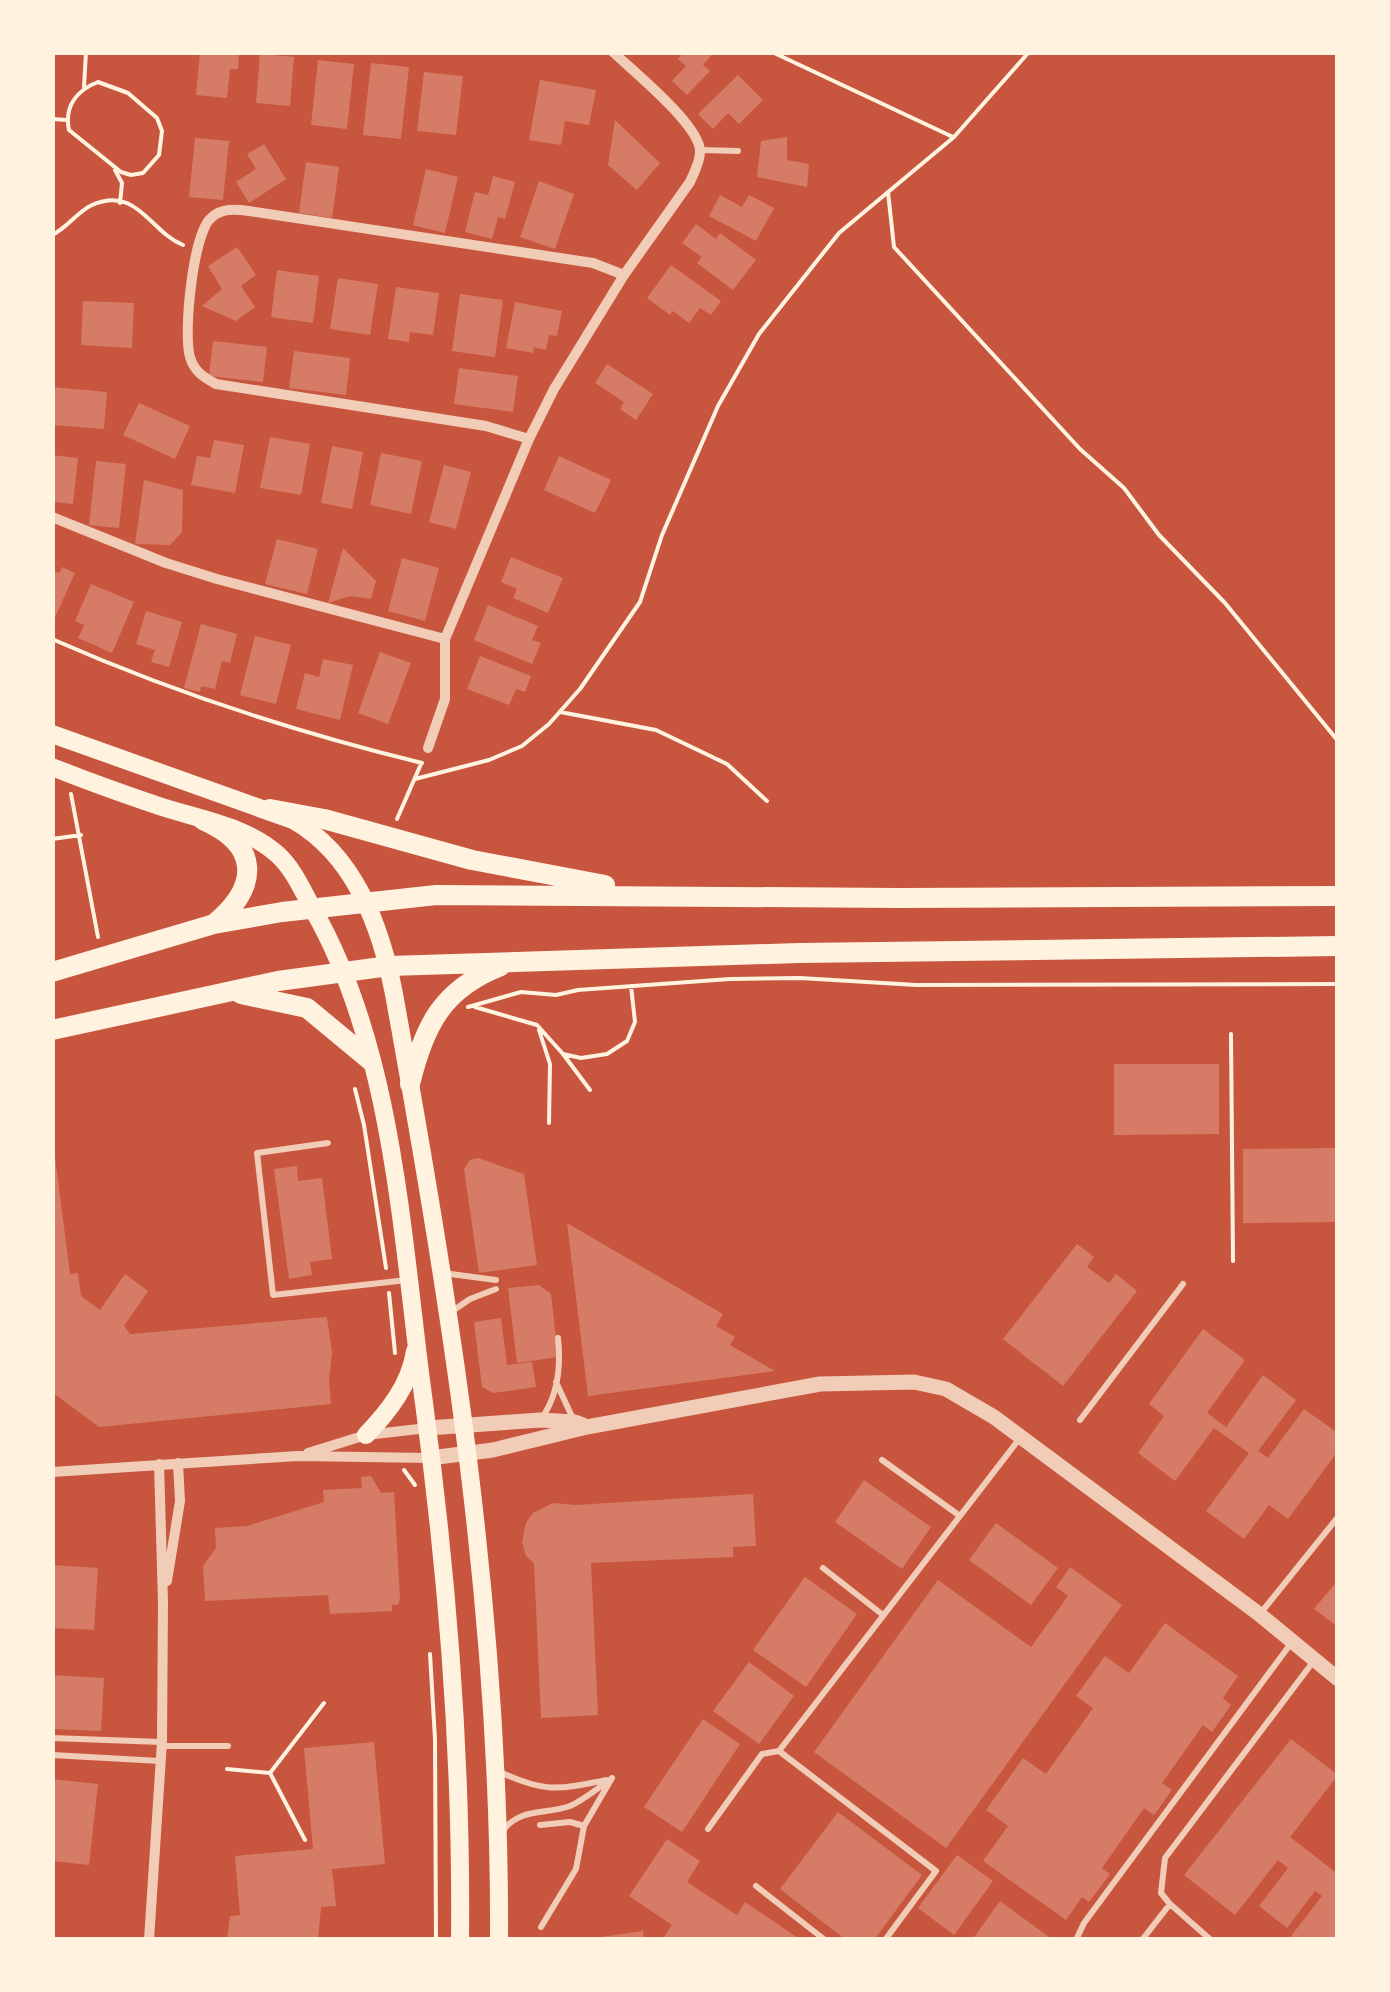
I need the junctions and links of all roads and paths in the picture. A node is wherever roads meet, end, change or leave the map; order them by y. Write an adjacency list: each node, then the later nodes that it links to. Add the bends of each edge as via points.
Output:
1 (86, 52): 5 (path)
2 (613, 52): 9 (street, via 692,130)
3 (772, 52): 8 (path)
4 (1029, 52): 8 (path)
5 (84, 87): 7 (path); 11 (path, via 98,82 128,94 157,118 162,132 159,155 143,173 121,172)
6 (52, 118): 7 (path)
7 (67, 120): 11 (path, via 74,136)
8 (954, 137): 12 (path)
9 (701, 150): 10 (lane); 16 (street, via 690,182)
10 (738, 151)
11 (108, 162): 13 (path, via 122,183)
12 (888, 192): 21 (path, via 839,233 759,334 718,406 640,602); 23 (path, via 894,247 1124,488)
13 (120, 202): 14 (path, via 88,206); 15 (path, via 146,212 168,238)
14 (52, 235)
15 (197, 250): 16 (street, via 212,216 249,211 594,263); 17 (street, via 187,336 202,377)
16 (624, 274): 17 (street)
17 (529, 439): 19 (street)
18 (52, 517): 19 (street, via 217,579)
19 (446, 639): 24 (street, via 445,699)
20 (52, 640): 25 (path, via 186,695)
21 (560, 712): 27 (path, via 522,746); 28 (path, via 656,730 727,764)
22 (52, 734): 29 (main road)
23 (1338, 741)
24 (428, 748): 25 (path)
25 (422, 763): 27 (path)
26 (59, 769): 30 (main road); 31 (path)
27 (414, 779): 32 (path)
28 (767, 800)
29 (270, 810): 32 (main road); 36 (main road, via 325,842)
30 (203, 820): 37 (main road, via 276,853); 38 (main road, via 233,836 247,863 241,892)
31 (81, 836): 33 (path); 40 (path)
32 (390, 838): 35 (main road)
33 (52, 839)
34 (1338, 896): 35 (main road)
35 (666, 897): 36 (main road, via 483,893)
36 (365, 902): 37 (main road); 42 (main road)
37 (313, 909): 38 (main road); 43 (main road)
38 (214, 924): 40 (main road)
39 (1338, 946): 41 (main road)
40 (102, 956): 44 (main road)
41 (512, 961): 42 (main road); 49 (main road, via 468,982)
42 (388, 966): 43 (main road); 55 (main road)
43 (345, 970): 47 (main road); 54 (main road)
44 (52, 972)
45 (1338, 984): 46 (path, via 916,986 800,978)
46 (632, 986): 48 (path, via 521,992); 53 (path, via 635,1022 627,1041 607,1054)
47 (229, 992): 51 (main road); 54 (main road, via 306,1008)
48 (473, 1007): 49 (path); 50 (path)
49 (439, 1009): 55 (main road)
50 (537, 1025): 53 (path); 58 (path, via 550,1064)
51 (52, 1030)
52 (1231, 1034): 60 (path)
53 (563, 1054): 57 (path)
54 (371, 1060): 62 (main road)
55 (410, 1084): 61 (main road)
56 (355, 1089): 64 (path)
57 (590, 1090)
58 (549, 1123)
59 (328, 1143): 64 (lane, via 257,1153 273,1295)
60 (1233, 1261)
61 (443, 1273): 63 (lane); 67 (main road)
62 (410, 1279): 64 (lane); 68 (main road)
63 (496, 1280)
64 (388, 1282): 70 (path)
65 (1183, 1284): 73 (lane)
66 (496, 1290): 67 (lane)
67 (450, 1312): 75 (main road)
68 (416, 1321): 76 (main road); 77 (main road, via 408,1374)
69 (558, 1338): 71 (lane)
70 (396, 1366)
71 (556, 1382): 72 (lane); 74 (lane)
72 (540, 1420): 74 (street); 75 (street)
73 (1080, 1420)
74 (581, 1424): 78 (street, via 820,1384 914,1382 946,1389); 79 (street)
75 (465, 1427): 76 (street); 79 (main road)
76 (428, 1428): 77 (street); 81 (main road)
77 (366, 1436): 80 (street)
78 (1020, 1438): 88 (lane); 92 (street)
79 (470, 1454): 81 (street); 106 (main road)
80 (298, 1456): 81 (street); 83 (street)
81 (430, 1458): 119 (main road, via 456,1735)
82 (882, 1460): 88 (lane)
83 (178, 1463): 84 (street); 91 (street, via 180,1501)
84 (159, 1464): 85 (street); 91 (street)
85 (52, 1472)
86 (406, 1476): 87 (path)
87 (415, 1488)
88 (960, 1516): 93 (lane)
89 (1338, 1518): 92 (lane)
90 (823, 1568): 93 (lane)
91 (163, 1602): 100 (street)
92 (1259, 1614): 94 (street)
93 (883, 1615): 102 (lane)
94 (1292, 1642): 96 (street); 123 (lane)
95 (430, 1646): 118 (path)
96 (1314, 1661): 97 (street); 115 (lane, via 1165,1858 1161,1893)
97 (1338, 1679)
98 (324, 1702): 107 (path)
99 (52, 1738): 100 (lane)
100 (162, 1744): 101 (lane); 104 (street)
101 (228, 1746)
102 (779, 1751): 111 (lane, via 762,1754); 122 (lane, via 936,1871)
103 (52, 1755): 104 (lane)
104 (161, 1761): 117 (street)
105 (227, 1769): 107 (path)
106 (496, 1770): 108 (lane, via 557,1790); 112 (main road)
107 (270, 1773): 113 (path)
108 (612, 1778): 110 (lane); 112 (lane, via 572,1805 516,1817)
109 (540, 1825): 110 (lane)
110 (584, 1826): 116 (lane, via 576,1868)
111 (708, 1829)
112 (498, 1836): 120 (main road)
113 (305, 1840)
114 (756, 1886): 121 (lane)
115 (1170, 1904): 124 (lane); 125 (lane)
116 (541, 1927)
117 (149, 1940)
118 (436, 1940)
119 (460, 1940)
120 (499, 1940)
121 (825, 1940)
122 (886, 1940)
123 (1076, 1940)
124 (1142, 1940)
125 (1211, 1940)

